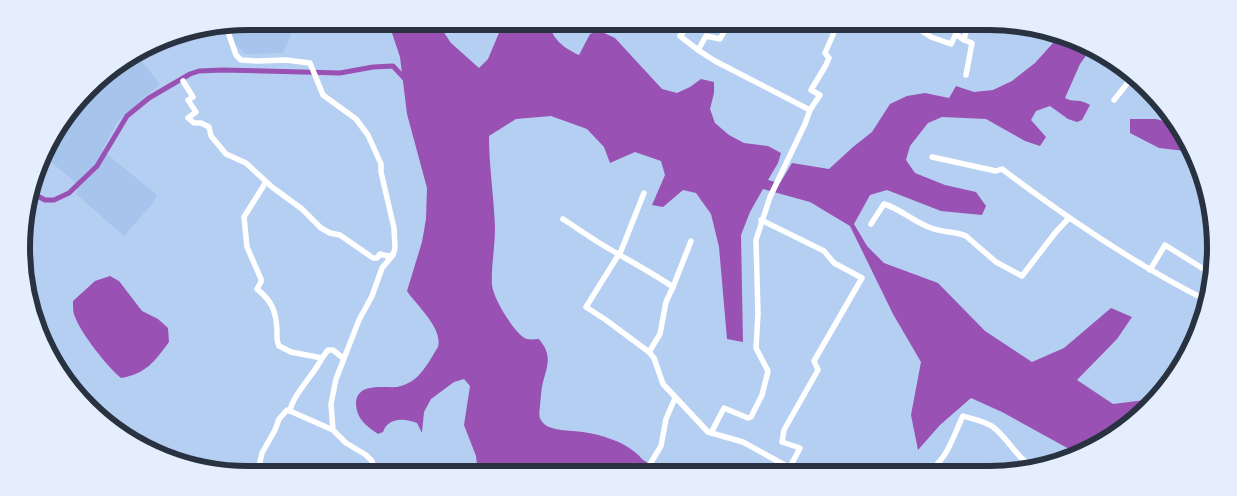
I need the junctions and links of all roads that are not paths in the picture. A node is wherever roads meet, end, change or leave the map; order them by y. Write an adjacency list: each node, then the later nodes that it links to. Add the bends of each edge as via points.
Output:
1 (685, 30): 8 (street, via 680,36)
2 (725, 30): 8 (street, via 720,39 706,36)
3 (835, 30): 13 (street, via 825,53 829,58 811,90 820,94)
4 (920, 30): 7 (street, via 951,44 956,34)
5 (966, 30): 7 (street)
6 (228, 31): 23 (street, via 241,60 310,63 323,95 356,119 368,135 381,164 394,228)
7 (964, 40): 9 (street, via 972,43)
8 (698, 50): 13 (street)
9 (966, 75)
10 (183, 81): 15 (street, via 194,97 188,100 196,112 188,118 194,124 206,124 219,148 230,157 246,163)
11 (1129, 81): 12 (street)
12 (1114, 100)
13 (810, 110): 19 (street)
14 (932, 157): 17 (street, via 1002,170)
15 (266, 182): 23 (street, via 326,231 340,235 374,258 380,254); 29 (street, via 244,217 247,247 261,279 257,289 272,304 279,346 291,352)
16 (644, 193): 22 (street)
17 (1069, 218): 20 (street, via 1022,276 996,262 966,236 928,228 894,207 884,204); 24 (street)
18 (563, 219): 22 (street)
19 (761, 220): 34 (street, via 756,240 756,348 768,371 762,395 751,417 745,418 724,408); 40 (street, via 824,252 834,263 862,278 814,361 818,370 784,430 782,442 800,448)
20 (871, 224)
21 (691, 241): 26 (street)
22 (619, 254): 26 (street); 28 (street, via 586,307)
23 (393, 255): 30 (street, via 382,268)
24 (1150, 270): 25 (street, via 1165,245); 27 (street)
25 (1206, 270)
26 (673, 287): 28 (street, via 666,302 660,334)
27 (1201, 298)
28 (648, 352): 31 (street, via 654,358 663,384)
29 (322, 358): 30 (street, via 328,350); 32 (street, via 291,404)
30 (343, 358): 33 (street, via 331,404)
31 (675, 398): 34 (street); 38 (street, via 661,446)
32 (290, 411): 33 (street); 36 (street, via 279,419 262,452)
33 (332, 430): 37 (street, via 366,455)
34 (711, 433): 39 (street, via 743,442)
35 (1027, 463): 41 (street, via 992,426 963,416)
36 (259, 466)
37 (373, 466)
38 (649, 466)
39 (788, 466)
40 (791, 466)
41 (938, 466)

